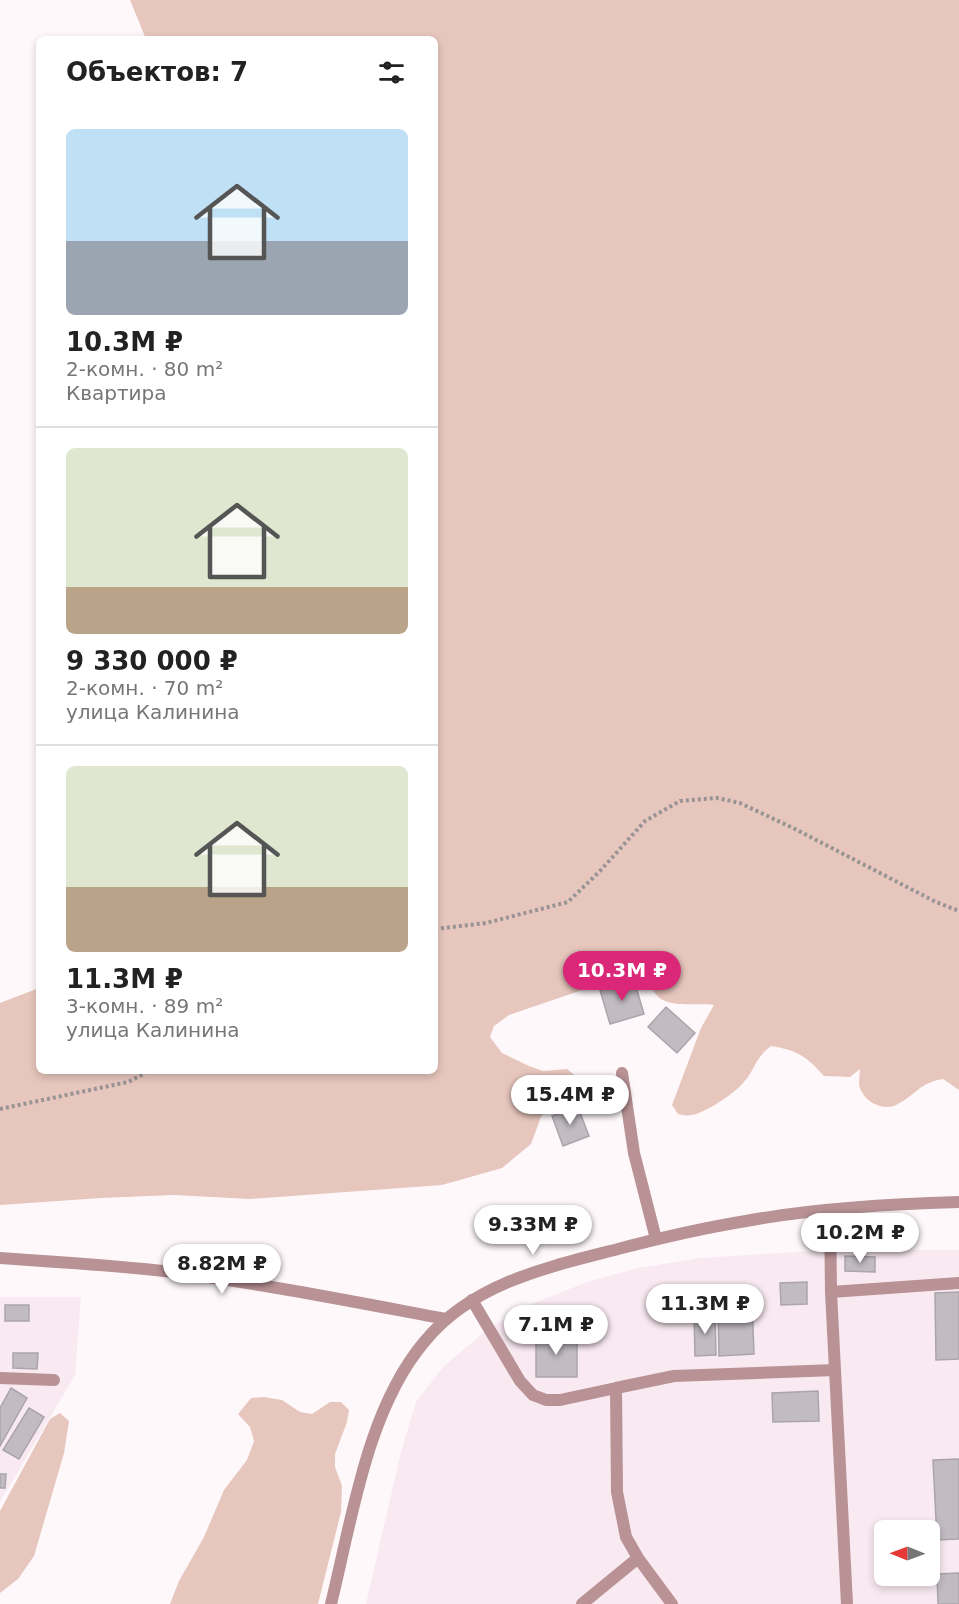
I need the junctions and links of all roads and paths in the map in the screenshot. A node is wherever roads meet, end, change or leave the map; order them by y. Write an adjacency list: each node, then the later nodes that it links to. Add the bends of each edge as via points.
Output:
1 (959, 911): 2 (path, via 740,803 717,798 680,801 645,821 568,902 486,923)
2 (438, 929)
3 (622, 1073): 8 (street, via 634,1153)
4 (143, 1074): 5 (path, via 128,1082)
5 (0, 1109)
6 (959, 1202): 7 (street)
7 (830, 1210): 8 (street); 11 (street)
8 (656, 1239): 12 (street, via 524,1275)
9 (0, 1258): 13 (street, via 172,1272)
10 (959, 1283): 11 (street)
11 (831, 1292): 14 (street)
12 (472, 1300): 13 (street); 17 (street, via 520,1381 533,1395 560,1400)
13 (446, 1318): 19 (street, via 406,1369 378,1426 366,1459)
14 (835, 1370): 17 (street, via 674,1376); 22 (street)
15 (0, 1378): 16 (street)
16 (54, 1380)
17 (616, 1388): 18 (street, via 618,1500 626,1537)
18 (638, 1558): 20 (street); 21 (street)
19 (331, 1604)
20 (582, 1604)
21 (672, 1604)
22 (847, 1604)

